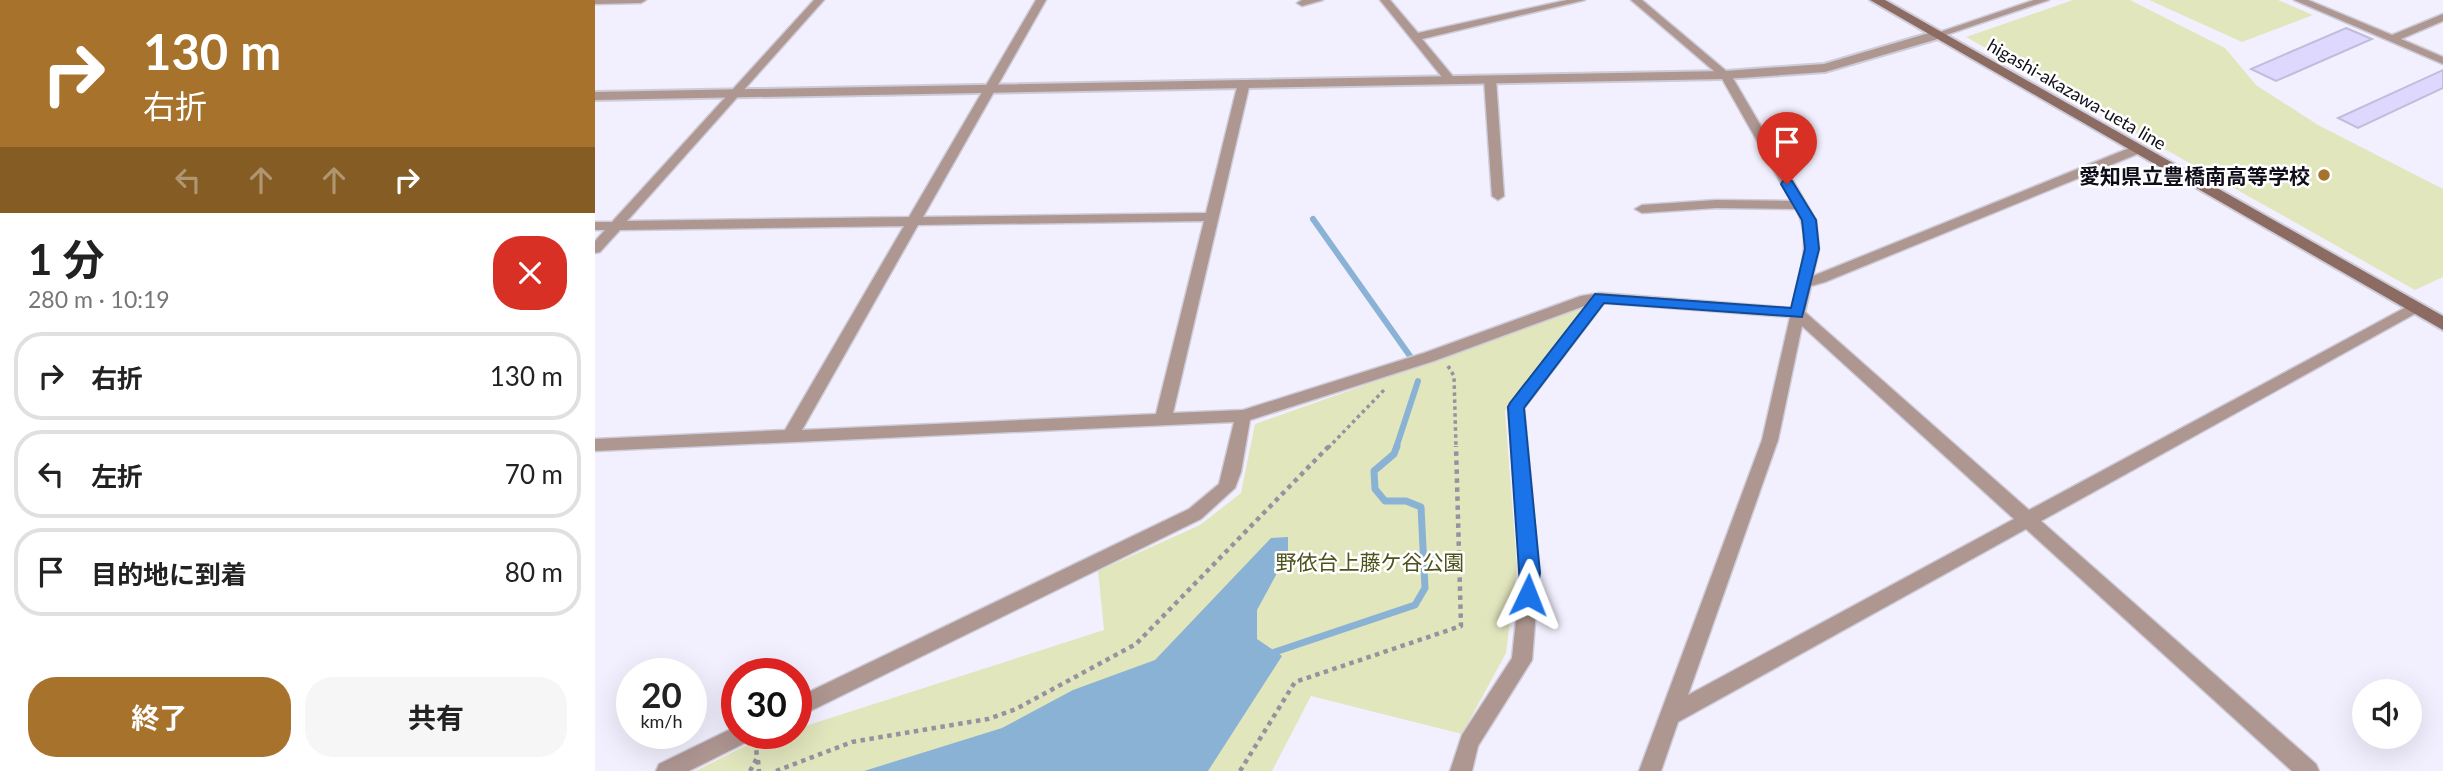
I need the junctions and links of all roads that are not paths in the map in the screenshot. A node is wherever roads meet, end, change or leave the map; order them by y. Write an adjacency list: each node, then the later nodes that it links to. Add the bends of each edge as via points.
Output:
1 (641, 0): 11 (street)
2 (819, 0): 23 (street)
3 (1041, 0): 22 (street)
4 (1318, 0): 12 (street)
5 (1385, 0): 15 (street)
6 (1580, 0): 15 (street)
7 (1636, 0): 18 (street)
8 (1875, 0): 14 (main road, higashi-akazawa-ueta line)
9 (2044, 0): 14 (street)
10 (2299, 0): 16 (street)
11 (595, 1)
12 (1303, 3)
13 (2443, 17): 16 (street)
14 (1936, 35): 18 (street, via 1825,68); 25 (main road, higashi-akazawa-ueta line)
15 (1416, 37): 20 (street)
16 (2392, 39): 17 (street)
17 (2443, 61)
18 (1725, 75): 19 (street); 27 (street)
19 (1490, 79): 20 (street); 26 (street)
20 (1450, 80): 21 (street)
21 (1244, 83): 22 (street); 29 (street)
22 (990, 89): 23 (street); 30 (street)
23 (733, 94): 24 (street); 32 (street)
24 (595, 96)
25 (2136, 150): 34 (street); 36 (main road, higashi-akazawa-ueta line)
26 (1498, 196)
27 (1800, 205): 28 (street); 34 (street, via 1809,220 1812,249)
28 (1642, 209)
29 (1209, 216): 30 (street); 40 (street)
30 (916, 221): 32 (street); 41 (street)
31 (595, 226): 32 (street)
32 (616, 226): 33 (street)
33 (595, 249)
34 (1805, 282): 37 (street)
35 (1600, 298): 37 (street); 39 (street); 48 (street, via 1516,407 1530,573 1522,660 1469,742)
36 (2415, 308): 38 (main road, higashi-akazawa-ueta line); 43 (street)
37 (1797, 313): 43 (street); 45 (street, via 1770,440)
38 (2443, 324)
39 (1243, 416): 40 (street); 44 (street, via 1226,488 1195,514)
40 (1163, 420): 41 (street)
41 (790, 436): 42 (street)
42 (595, 445)
43 (2031, 520): 45 (street); 50 (street)
44 (812, 700)
45 (1671, 715): 49 (street)
46 (722, 749): 47 (street)
47 (667, 771)
48 (1461, 771)
49 (1650, 771)
50 (2308, 771)

